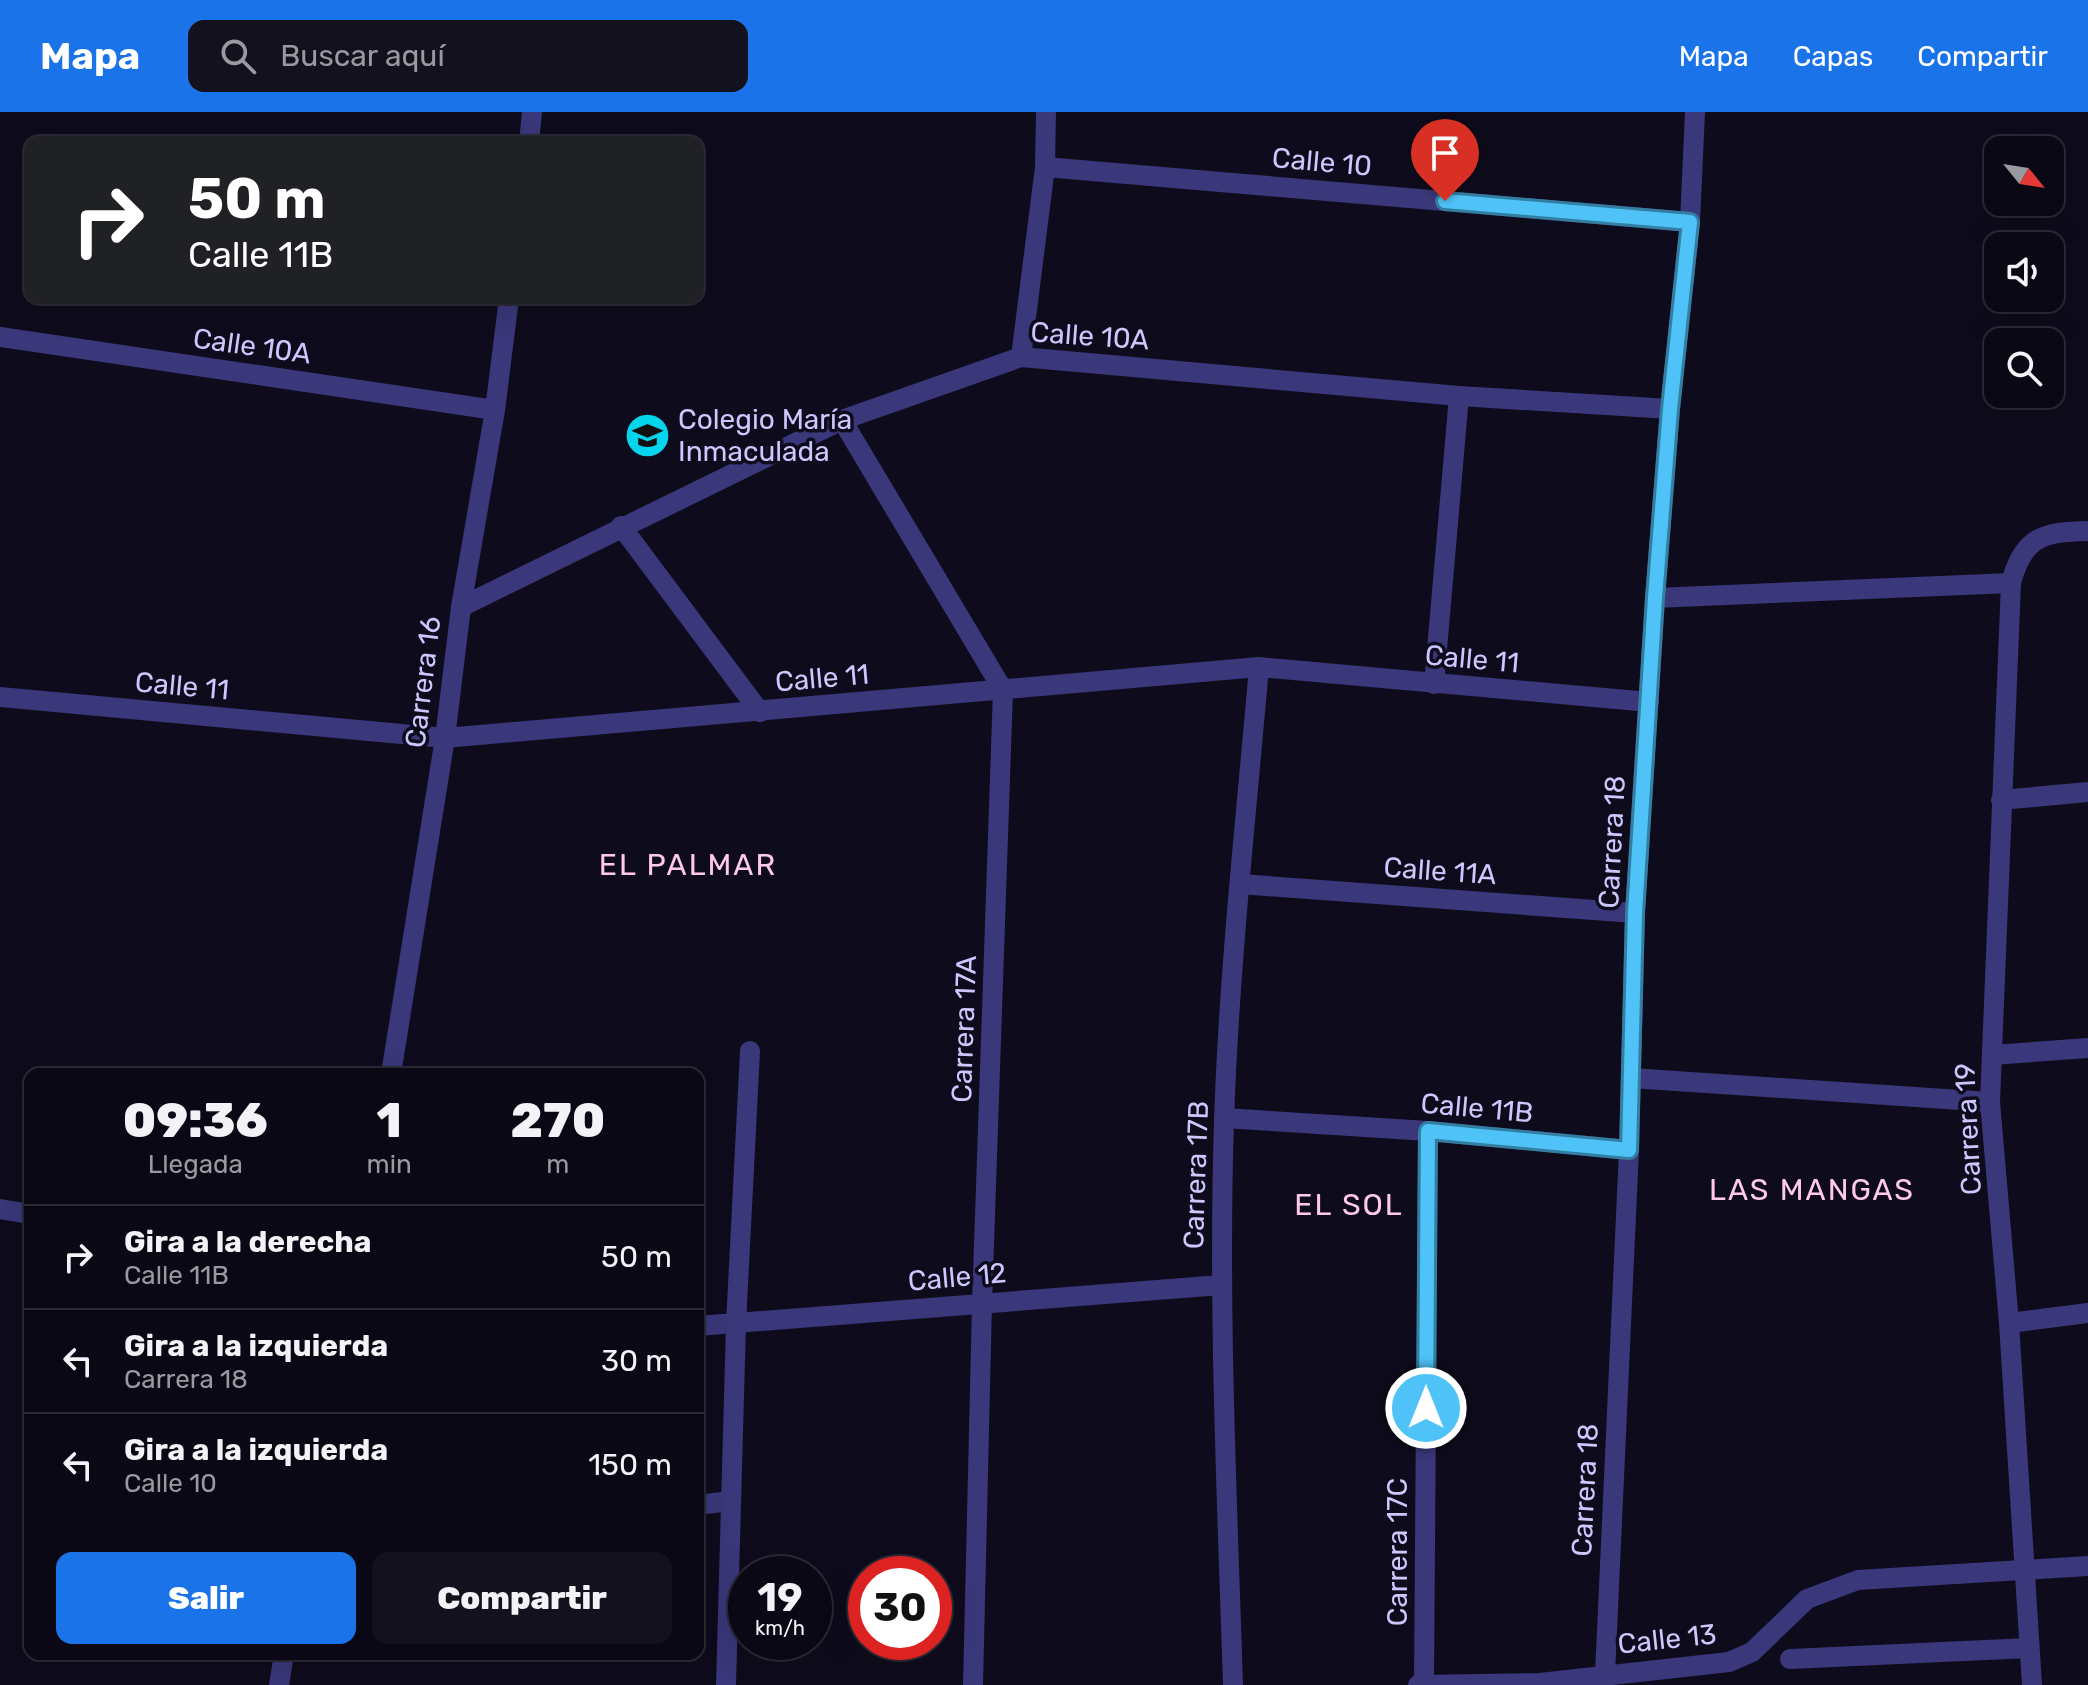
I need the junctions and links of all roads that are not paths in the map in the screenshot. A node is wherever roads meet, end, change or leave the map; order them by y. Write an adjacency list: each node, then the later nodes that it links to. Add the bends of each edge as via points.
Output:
1 (532, 112): 4 (street)
2 (1046, 112): 5 (street)
3 (1695, 112): 6 (street, Carrera 18)
4 (530, 136)
5 (1045, 167): 6 (street, Calle 10); 9 (street)
6 (1690, 222): 11 (street, Carrera 18)
7 (508, 304): 12 (street, Carrera 16)
8 (0, 337): 12 (street, Calle 10A)
9 (1021, 357): 10 (street, Calle 10A); 13 (street, Calle 10A)
10 (1459, 396): 11 (street, Calle 10A); 20 (street)
11 (1670, 409): 17 (street, Carrera 18)
12 (495, 410): 18 (street, Carrera 16)
13 (842, 420): 14 (street, Calle 10A); 21 (street)
14 (621, 526): 18 (street, Calle 10A); 24 (street)
15 (2088, 531): 16 (street, via 2051,532 2022,552)
16 (2012, 577): 17 (street); 27 (street, Carrera 19)
17 (1655, 598): 23 (street, Carrera 18)
18 (461, 607): 25 (street, Carrera 16)
19 (1259, 667): 20 (street, Calle 11); 21 (street, Calle 11); 28 (street, Carrera 17B)
20 (1434, 684): 23 (street, Calle 11)
21 (1003, 690): 24 (street, Calle 11); 42 (street, Carrera 17A)
22 (0, 697): 25 (street, Calle 11)
23 (1649, 702): 29 (street, Carrera 18)
24 (760, 712): 25 (street, Calle 11)
25 (445, 738): 33 (street, Carrera 16)
26 (2088, 792): 27 (street)
27 (2001, 800): 32 (street, Carrera 19)
28 (1240, 884): 29 (street, Calle 11A); 36 (street, Carrera 17B)
29 (1635, 913): 34 (street, Carrera 18)
30 (2088, 1048): 32 (street)
31 (750, 1051): 45 (street)
32 (1992, 1055): 35 (street, Carrera 19)
33 (392, 1068)
34 (1631, 1078): 35 (street); 38 (street, Carrera 18)
35 (1990, 1102): 44 (street, Carrera 19)
36 (1224, 1118): 37 (street, Calle 11B); 41 (street, Carrera 17B)
37 (1428, 1131): 38 (street, Calle 11B); 55 (street, Carrera 17C)
38 (1629, 1150): 54 (street, Carrera 18)
39 (0, 1209): 40 (street)
40 (24, 1213)
41 (1221, 1285): 42 (street, Calle 12); 60 (street, Carrera 17B)
42 (982, 1303): 45 (street, Calle 12); 59 (street, Carrera 17A)
43 (2088, 1313): 44 (street)
44 (2009, 1323): 50 (street, Carrera 19)
45 (736, 1324): 46 (street, Calle 12); 47 (street)
46 (704, 1326)
47 (730, 1501): 48 (street); 58 (street)
48 (704, 1504)
49 (2088, 1566): 50 (street, Calle 13)
50 (2023, 1571): 51 (street, Carrera 19); 54 (street, Calle 13, via 1858,1580 1807,1599 1752,1652 1729,1662)
51 (2029, 1648): 52 (street); 62 (street, Carrera 19)
52 (1790, 1659)
53 (283, 1660): 57 (street)
54 (1605, 1674): 56 (street, Calle 13)
55 (1424, 1684): 56 (street, Calle 13); 61 (street, Calle 13)
56 (1540, 1684)
57 (279, 1685)
58 (726, 1685)
59 (973, 1685)
60 (1233, 1685)
61 (1418, 1685)
62 (2032, 1685)

